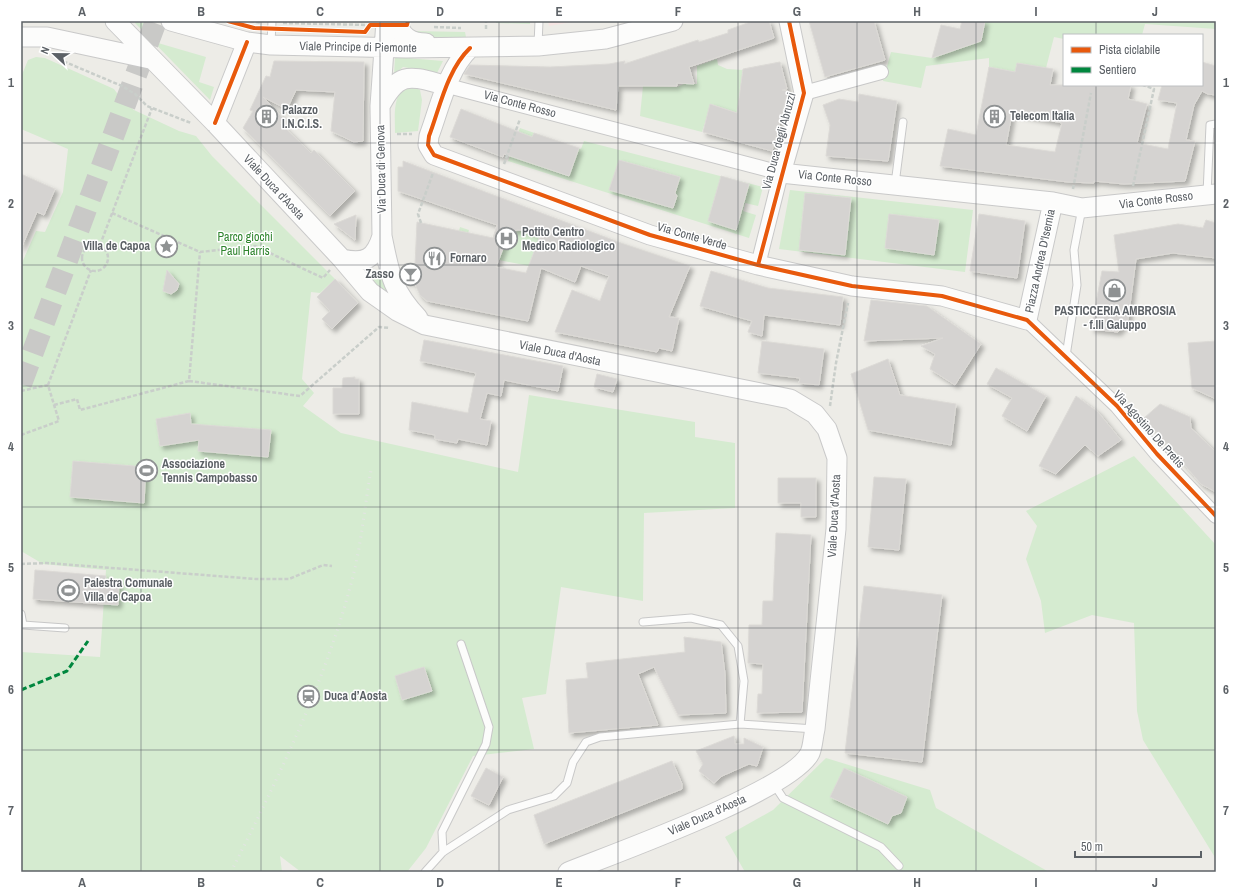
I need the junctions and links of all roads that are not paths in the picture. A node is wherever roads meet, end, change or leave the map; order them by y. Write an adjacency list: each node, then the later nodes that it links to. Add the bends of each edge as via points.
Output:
1 (115, 21): 16 (street, Viale Duca d'Aosta)
2 (171, 21): 11 (street, Viale Principe di Piemonte)
3 (397, 21): 14 (street, via 405,37 416,43 427,43)
4 (539, 21): 12 (lane)
5 (673, 21): 8 (street, Viale Principe di Piemonte)
6 (789, 21): 19 (street, Via Duca degli Abruzzi)
7 (378, 23): 13 (street, Via Duca di Genova)
8 (646, 25): 12 (street, Viale Principe di Piemonte, via 605,39)
9 (272, 29): 11 (street, Viale Principe di Piemonte); 13 (street, Viale Principe di Piemonte)
10 (21, 37): 16 (street, via 47,37)
11 (247, 42): 22 (street)
12 (538, 46): 15 (street, Viale Principe di Piemonte)
13 (384, 48): 14 (street, Viale Principe di Piemonte); 20 (street, Via Duca di Genova)
14 (437, 48): 15 (street, Viale Principe di Piemonte)
15 (470, 48): 18 (street, via 460,57)
16 (150, 59): 22 (street, Viale Duca d'Aosta)
17 (881, 72): 19 (street)
18 (448, 86): 20 (street, Via Conte Rosso, via 409,77 396,83); 24 (street, Via Conte Rosso); 30 (street, Via Conte Verde, via 429,136 428,145 431,152 439,158 650,235)
19 (804, 93): 24 (street, Via Duca degli Abruzzi)
20 (380, 106): 28 (street, Via Duca di Genova)
21 (903, 122): 25 (lane)
22 (215, 124): 29 (street, Viale Duca d'Aosta)
23 (1216, 124): 26 (lane, via 1210,125)
24 (781, 172): 25 (street, Via Conte Rosso); 30 (street, Via Duca degli Abruzzi)
25 (895, 185): 27 (street, Via Conte Rosso)
26 (1211, 194): 27 (street, Via Conte Rosso, via 1129,204)
27 (1068, 205): 31 (street, Piazza Andrea D'Isernia); 33 (lane, via 1077,285)
28 (382, 236): 29 (street, Via Duca di Genova, via 378,249 368,258 355,262); 32 (street, via 392,281 405,304)
29 (342, 259): 32 (street, Viale Duca d'Aosta, via 370,292 397,312)
30 (758, 265): 31 (street, Via Conte Verde, via 852,286 942,296)
31 (1027, 320): 33 (street, Via Agostino De Pretis)
32 (425, 325): 40 (street, Viale Duca d'Aosta, via 790,400 815,414 827,429 837,458 836,529)
33 (1065, 358): 34 (street, Via Agostino De Pretis, via 1117,406 1157,454)
34 (1216, 516)
35 (21, 614): 37 (lane, via 23,625)
36 (643, 622): 39 (lane, via 692,618 721,625 738,646 744,681)
37 (65, 628)
38 (462, 644): 42 (lane, via 489,727 486,744 442,832)
39 (740, 724): 40 (lane); 42 (lane, via 600,737 586,742 573,762 567,783 554,796 508,810)
40 (815, 729): 41 (street, Viale Duca d'Aosta, via 810,754 791,772)
41 (773, 783): 43 (lane, via 784,798 881,847); 45 (street, Viale Duca d'Aosta, via 734,805)
42 (443, 852): 44 (lane)
43 (899, 866)
44 (425, 872)
45 (568, 872)

